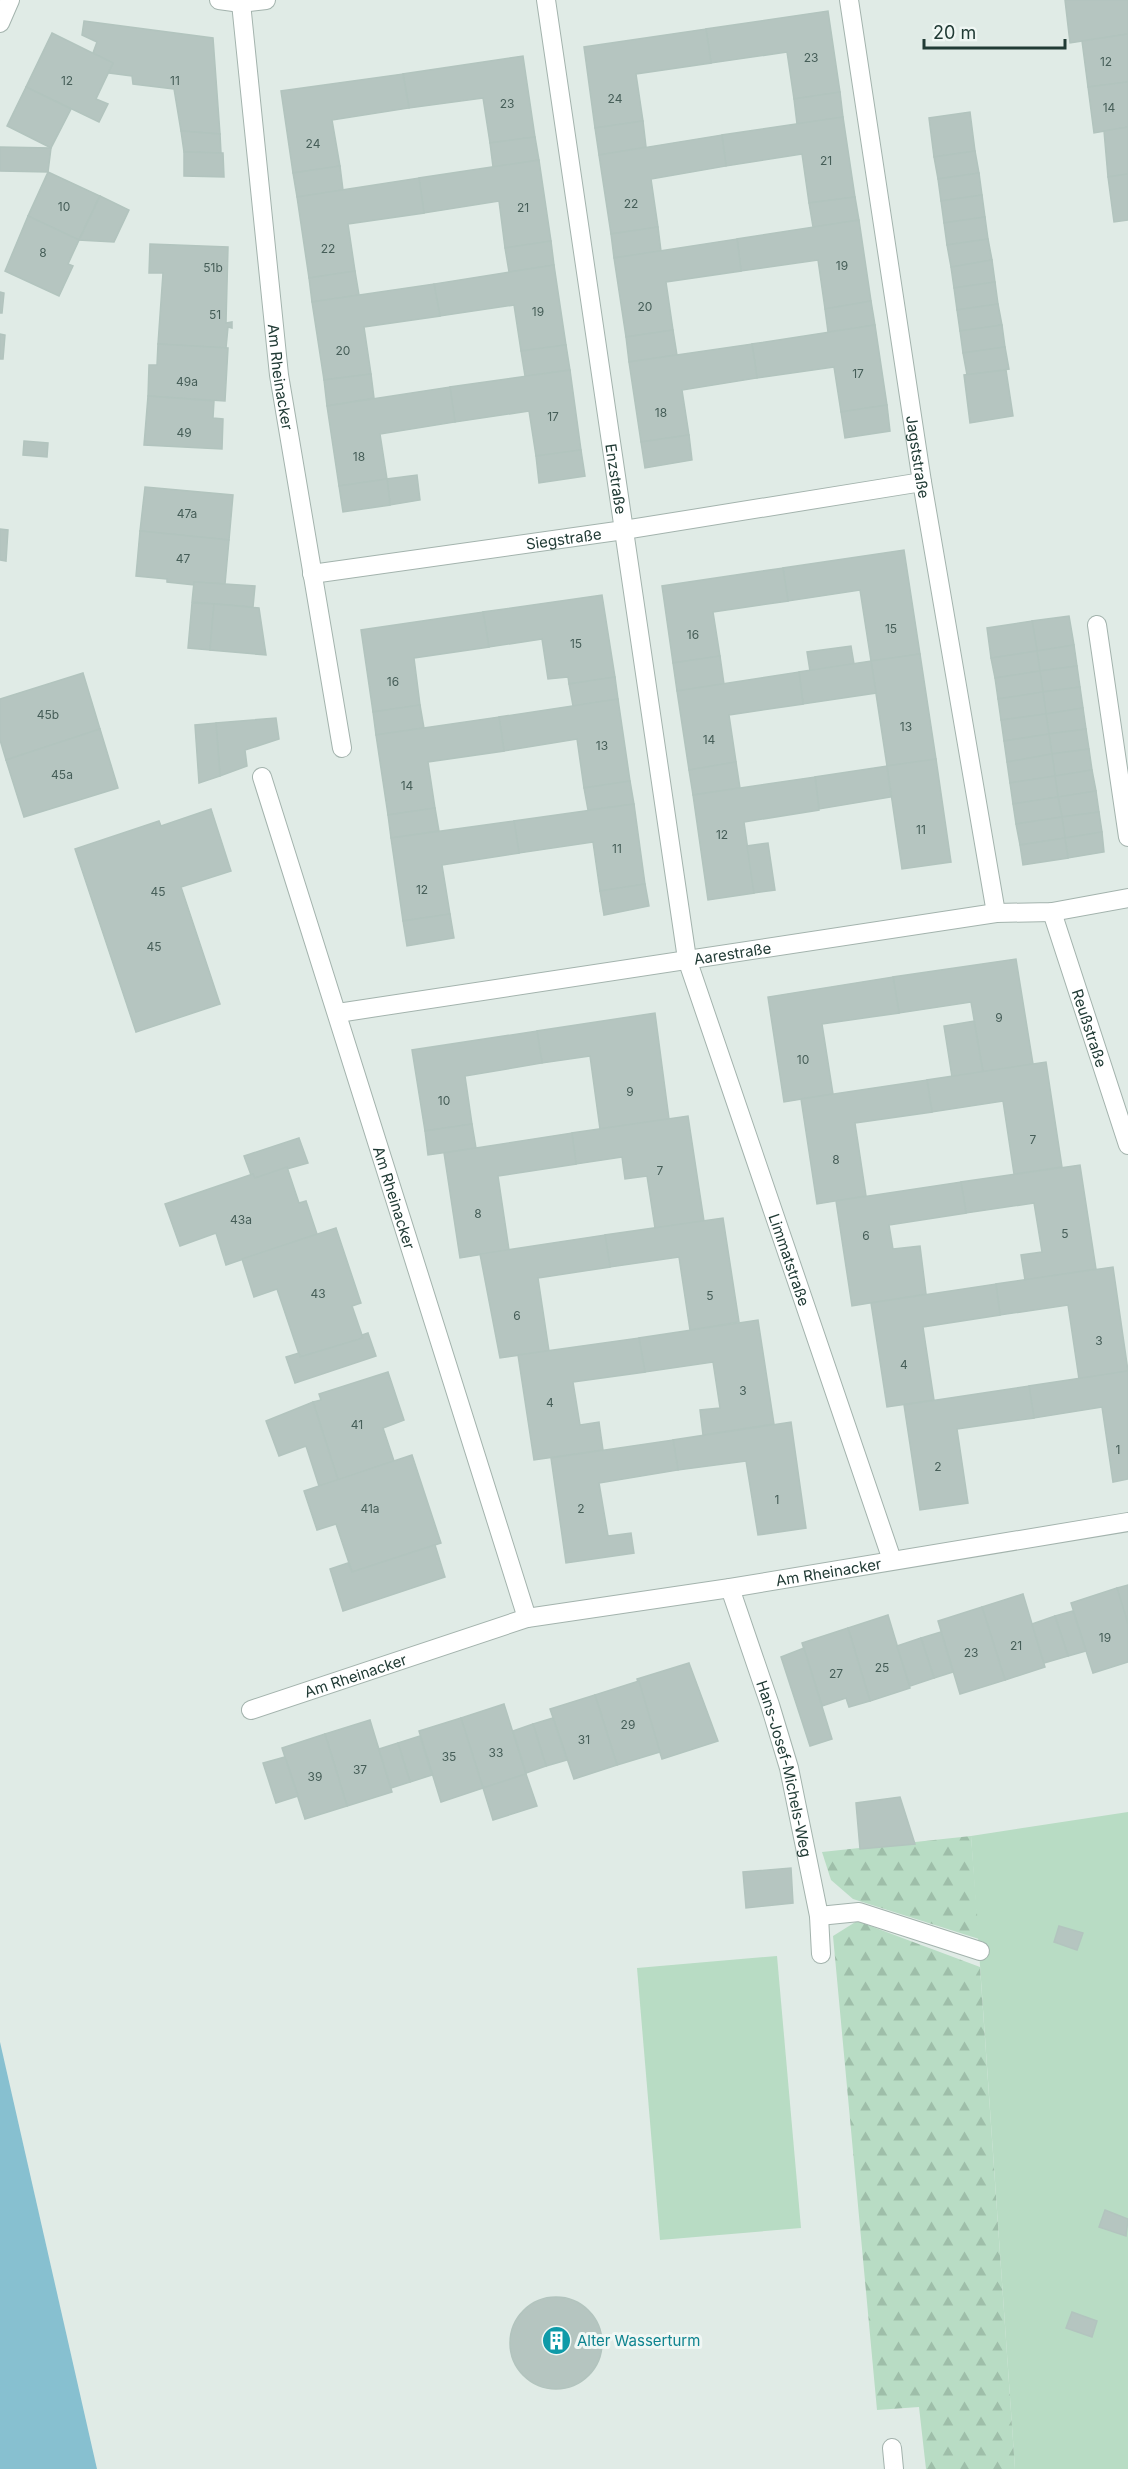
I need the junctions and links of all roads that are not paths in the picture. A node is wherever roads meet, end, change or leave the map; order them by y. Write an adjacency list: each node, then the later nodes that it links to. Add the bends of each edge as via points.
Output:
1 (10, 0): 7 (street)
2 (219, 0): 6 (street)
3 (266, 0): 6 (street)
4 (546, 0): 9 (street, Enzstraße)
5 (849, 0): 8 (street, Jagststraße)
6 (241, 3): 10 (street, Am Rheinacker, via 279,375)
7 (0, 22)
8 (922, 482): 9 (street, Siegstraße); 17 (street, Jagststraße)
9 (624, 530): 10 (street, Siegstraße); 18 (street, Enzstraße)
10 (312, 574): 12 (street, Am Rheinacker)
11 (1097, 625): 14 (street)
12 (342, 748)
13 (262, 777): 19 (street, Am Rheinacker)
14 (1128, 837)
15 (1128, 898): 16 (street, Aarestraße)
16 (1052, 912): 17 (street, Aarestraße); 20 (street, Reußstraße)
17 (996, 914): 18 (street, Aarestraße)
18 (687, 958): 19 (street, Aarestraße); 22 (street, Limmatstraße)
19 (338, 1013): 24 (street, Am Rheinacker)
20 (1128, 1145)
21 (1128, 1522): 22 (street, Am Rheinacker)
22 (892, 1560): 23 (street, Am Rheinacker)
23 (730, 1588): 24 (street, Am Rheinacker); 26 (street, Hans-Josef-Michels-Weg, via 789,1768)
24 (527, 1618): 25 (street, Am Rheinacker)
25 (250, 1710)
26 (819, 1916): 27 (street, via 859,1912); 28 (street, Hans-Josef-Michels-Weg)
27 (980, 1952)
28 (821, 1954)
29 (892, 2448): 30 (street)
30 (894, 2469)

